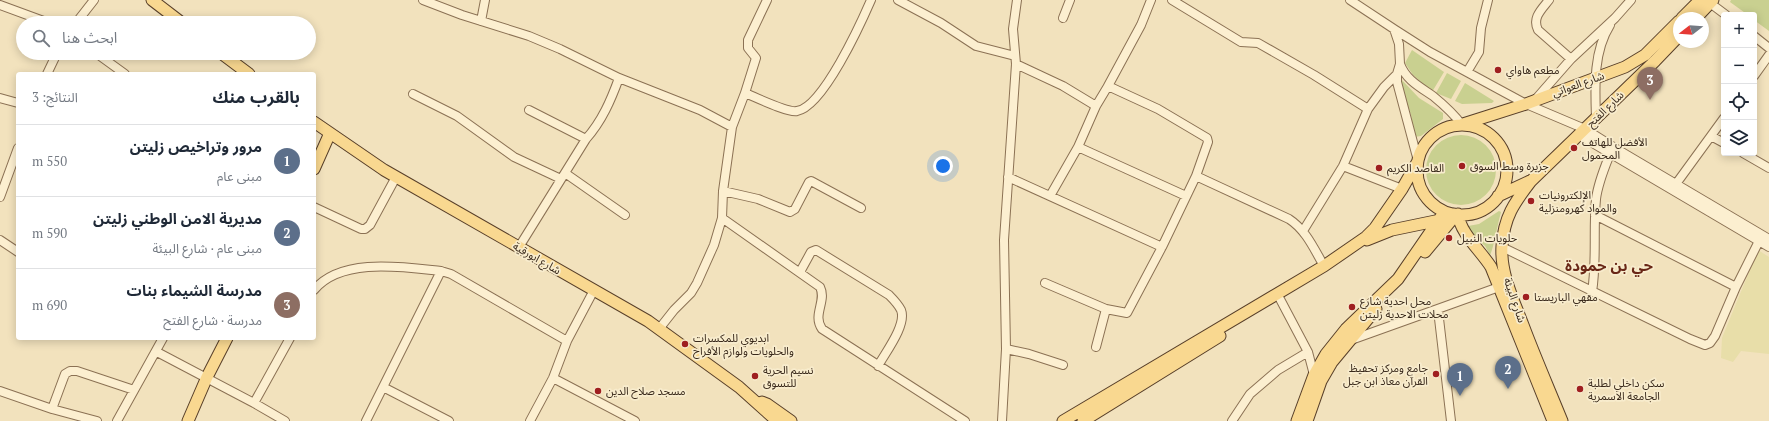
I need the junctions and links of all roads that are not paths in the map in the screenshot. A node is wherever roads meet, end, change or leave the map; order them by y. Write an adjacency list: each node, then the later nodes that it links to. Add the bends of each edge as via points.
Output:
1 (94, 0): 22 (street)
2 (152, 0): 23 (main road)
3 (423, 0): 26 (street)
4 (485, 0): 26 (street)
5 (768, 0): 48 (street, via 748,40 748,48 756,58)
6 (871, 0): 48 (street, via 856,34 832,76 813,100 801,110 788,110)
7 (898, 0): 37 (street, via 941,23 976,46)
8 (1017, 0): 37 (street, via 1013,29)
9 (1070, 0): 24 (street)
10 (1151, 0): 47 (street, via 1141,25)
11 (1172, 0): 54 (street, via 1242,42 1258,43)
12 (1350, 0): 28 (street)
13 (1488, 0): 42 (street, via 1481,28 1480,52)
14 (1549, 0): 33 (street, via 1536,18 1536,26)
15 (1631, 0): 25 (street)
16 (1708, 1): 18 (main road); 19 (main road); 20 (street)
17 (0, 5): 21 (street)
18 (1691, 12)
19 (1700, 12)
20 (1722, 12)
21 (30, 16)
22 (81, 16)
23 (173, 16)
24 (1063, 18)
25 (1615, 18): 33 (street); 46 (street, via 1605,33 1600,48)
26 (480, 21): 45 (street, via 529,36)
27 (1673, 27): 46 (main road, شارع العواتي, via 1645,55)
28 (1394, 29): 38 (street, via 1399,44); 42 (street)
29 (1757, 38): 31 (street)
30 (1673, 42): 56 (main road, شارع الفتح)
31 (1769, 48)
32 (1769, 55): 43 (street)
33 (1571, 59): 52 (street)
34 (54, 60): 39 (street)
35 (106, 60): 40 (street)
36 (230, 60): 41 (main road)
37 (1016, 60): 53 (street); 77 (street)
38 (1400, 64): 44 (street); 59 (street, via 1413,83 1444,106)
39 (48, 72)
40 (122, 72)
41 (246, 72)
42 (1467, 72): 52 (street)
43 (1757, 72)
44 (1397, 74): 54 (street); 70 (street)
45 (619, 78): 60 (street, via 700,110); 64 (street, via 603,116)
46 (1595, 79): 52 (main road, شارع العواتي); 56 (street)
47 (1108, 86): 53 (street); 75 (street, via 1158,108 1207,138 1208,142)
48 (745, 93): 60 (street)
49 (413, 94): 74 (street, via 457,116 514,157)
50 (0, 98): 51 (street)
51 (16, 102)
52 (1530, 102): 59 (main road, شارع العواتي); 61 (street)
53 (1096, 106): 66 (street)
54 (1368, 109): 72 (street)
55 (529, 110): 64 (street)
56 (1596, 118): 61 (main road, شارع الفتح)
57 (1723, 120): 63 (street)
58 (316, 123): 62 (main road, شارع ابورقية)
59 (1462, 125): 70 (main road, via 1450,126 1439,131 1425,144); 82 (main road, via 1475,127 1497,142 1506,166)
60 (732, 127): 81 (street)
61 (1582, 132): 68 (street); 78 (main road, شارع الفتح); 79 (street, via 1614,148)
62 (330, 133): 71 (main road); 76 (main road, شارع ابورقية)
63 (1711, 136): 65 (street); 79 (street)
64 (586, 139): 74 (street)
65 (1721, 141)
66 (1078, 147): 83 (street); 84 (street)
67 (16, 153): 85 (street)
68 (1610, 154): 79 (street); 91 (street, via 1601,177)
69 (1748, 156): 73 (street)
70 (1418, 161): 80 (main road); 89 (main road, via 1417,173 1426,196 1435,205)
71 (316, 164)
72 (1343, 166): 80 (street); 94 (street)
73 (1769, 168)
74 (563, 176): 90 (street); 101 (street)
75 (1196, 176): 84 (street); 94 (street, via 1289,219)
76 (396, 177): 86 (street, via 370,225 365,229); 101 (main road, شارع ابورقية)
77 (1008, 177): 83 (street); 122 (street, via 1004,240)
78 (1531, 181): 82 (main road); 88 (main road, شارع البيئة)
79 (1673, 187): 96 (street); 97 (street)
80 (1402, 189): 103 (main road, via 1370,232)
81 (723, 191): 87 (street, via 758,199 790,212 795,209 811,181); 92 (street)
82 (1502, 191): 88 (main road); 89 (main road, via 1486,208 1477,212)
83 (1050, 196): 98 (street)
84 (1186, 196): 98 (street)
85 (0, 197)
86 (316, 208)
87 (862, 208)
88 (1510, 211): 99 (main road, شارع البيئة)
89 (1454, 213): 93 (main road); 107 (main road, شارع البيئة, via 1485,258); 119 (main road)
90 (625, 215)
91 (1595, 215): 108 (street); 111 (street)
92 (722, 218): 105 (street); 115 (street, via 714,245 697,283)
93 (1437, 222): 112 (main road, via 1392,230 1373,237); 127 (main road, via 1398,279 1346,329 1326,354)
94 (1303, 231): 103 (street)
95 (0, 240): 102 (street)
96 (1769, 240)
97 (1759, 241): 100 (street); 108 (street)
98 (1162, 247): 113 (street, via 1128,312)
99 (1502, 247): 111 (street); 155 (main road, شارع البيئة, via 1510,290)
100 (1769, 247)
101 (519, 248): 110 (main road, شارع ابورقية)
102 (16, 251)
103 (1324, 266): 148 (main road)
104 (441, 271): 109 (street, via 360,267 329,277); 120 (street, via 451,274); 130 (street)
105 (800, 272): 126 (street, via 822,290 818,321 822,329); 126 (street, via 814,249 889,295 897,304 901,311 901,323)
106 (1045, 283): 113 (street)
107 (1499, 287): 114 (street); 154 (main road, شارع البيئة)
108 (1736, 287): 111 (street, via 1715,336 1705,345)
109 (316, 288)
110 (594, 290): 115 (main road, شارع ابورقية); 120 (street)
111 (1592, 292)
112 (1280, 299): 124 (street); 149 (main road)
113 (1106, 309): 121 (street)
114 (1438, 310): 119 (street); 153 (street)
115 (659, 329): 133 (main road, شارع ابورقية)
116 (162, 340): 123 (street)
117 (226, 340): 128 (main road)
118 (289, 340): 134 (street)
119 (1350, 340): 152 (main road, via 1321,381)
120 (567, 341): 129 (street)
121 (1096, 347)
122 (1006, 349): 125 (street); 147 (street)
123 (156, 352): 128 (street); 131 (street)
124 (1308, 352): 127 (street); 150 (street, via 1278,370 1250,394)
125 (1063, 364)
126 (878, 366): 146 (street)
127 (1314, 375): 151 (main road)
128 (207, 377): 134 (street); 138 (main road)
129 (553, 378): 142 (street); 143 (street)
130 (383, 387): 140 (street); 141 (street)
131 (134, 390): 135 (street, via 70,371 65,374); 137 (street)
132 (0, 391): 135 (street)
133 (755, 401): 144 (main road, شارع ابورقية); 145 (main road, شارع ابورقية, via 767,404)
134 (254, 402): 139 (street)
135 (52, 409): 136 (street)
136 (97, 421)
137 (117, 421)
138 (188, 421)
139 (285, 421)
140 (366, 421)
141 (449, 421)
142 (530, 421)
143 (635, 421)
144 (777, 421)
145 (791, 421)
146 (964, 421)
147 (1002, 421)
148 (1063, 421)
149 (1083, 421)
150 (1232, 421)
151 (1297, 421)
152 (1307, 421)
153 (1451, 421)
154 (1553, 421)
155 (1562, 421)

